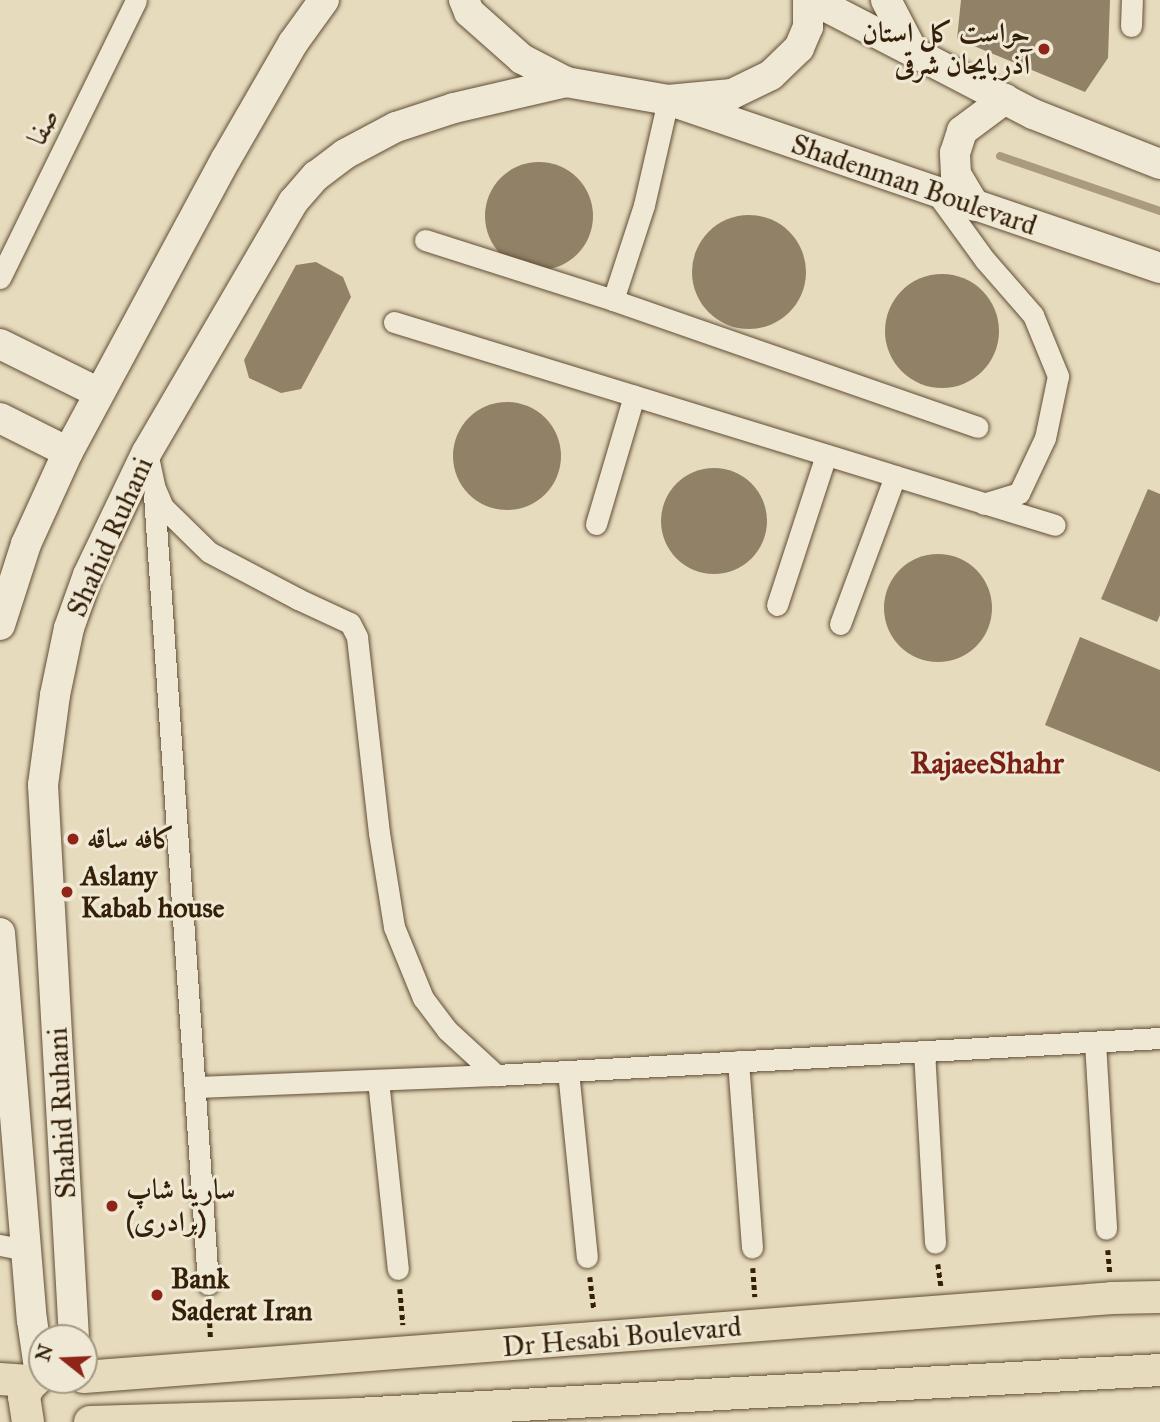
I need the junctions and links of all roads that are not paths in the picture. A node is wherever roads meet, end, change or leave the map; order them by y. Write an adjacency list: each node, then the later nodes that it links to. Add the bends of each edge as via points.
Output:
1 (136, 0): 18 (street, صفا)
2 (324, 0): 22 (main road, via 293,43 226,159)
3 (464, 0): 10 (main road, via 469,12 522,59)
4 (808, 0): 12 (main road, via 808,27 799,48 771,75 732,94)
5 (813, 0): 9 (main road)
6 (886, 0): 9 (main road)
7 (1132, 0): 8 (street)
8 (1130, 26)
9 (912, 51): 11 (main road)
10 (566, 82): 12 (main road); 27 (main road, Shahid Ruhani, via 454,108 396,127 345,153 316,176 293,201)
11 (1005, 99): 13 (main road); 15 (main road, via 962,131 955,153 956,174)
12 (668, 100): 14 (main road, Shadenman Boulevard); 19 (street, via 644,205)
13 (1160, 164)
14 (937, 194): 15 (main road, Shadenman Boulevard); 31 (street, via 1033,315 1058,376 1045,438 1019,493)
15 (975, 206): 17 (main road, Shadenman Boulevard)
16 (425, 240): 19 (street)
17 (1160, 268)
18 (0, 278)
19 (613, 300): 25 (street)
20 (394, 322): 23 (street)
21 (0, 344): 22 (main road)
22 (99, 393): 26 (main road)
23 (634, 396): 28 (street); 32 (street)
24 (0, 418): 26 (main road)
25 (978, 427)
26 (68, 452): 36 (main road, via 26,544)
27 (147, 452): 30 (street); 54 (main road, Shahid Ruhani, via 88,575 69,628 43,785)
28 (826, 455): 29 (street); 34 (street)
29 (895, 476): 31 (street); 35 (street)
30 (154, 486): 43 (street, via 163,507 209,552 350,623 358,637 394,928 423,998 447,1030); 45 (street)
31 (984, 504): 33 (street)
32 (596, 524)
33 (1055, 525)
34 (777, 605)
35 (840, 624)
36 (0, 625)
37 (0, 933): 48 (main road, Shahid Ruhani)
38 (1160, 1038): 39 (street)
39 (1095, 1042): 40 (street); 46 (street)
40 (924, 1051): 41 (street); 47 (street)
41 (738, 1061): 42 (street); 49 (street)
42 (568, 1071): 43 (street); 50 (street)
43 (496, 1075): 44 (street)
44 (378, 1080): 45 (street); 51 (street)
45 (195, 1087): 52 (street)
46 (1106, 1229)
47 (935, 1242)
48 (13, 1247): 55 (main road, Shahid Ruhani)
49 (752, 1247)
50 (587, 1257)
51 (398, 1269)
52 (208, 1284)
53 (1160, 1297): 57 (main road, Dr Hesabi Boulevard)
54 (73, 1324)
55 (28, 1325)
56 (1160, 1370): 63 (main road, Dr Hesabi Boulevard, via 356,1414)
57 (98, 1377)
58 (28, 1378): 59 (main road)
59 (0, 1379)
60 (28, 1391): 62 (main road, via 23,1408)
61 (92, 1394): 63 (main road)
62 (28, 1422)
63 (89, 1422)

